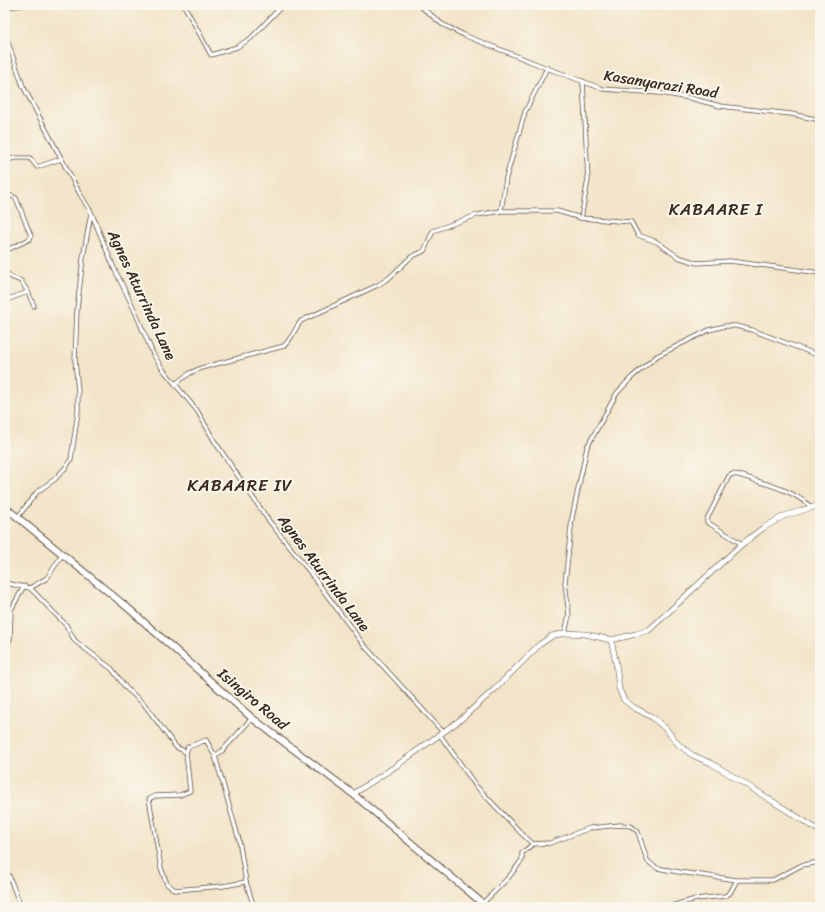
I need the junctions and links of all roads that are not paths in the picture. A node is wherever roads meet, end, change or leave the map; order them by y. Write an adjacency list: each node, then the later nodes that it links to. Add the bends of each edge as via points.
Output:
1 (23, 5): 5 (street)
2 (184, 5): 3 (street, via 211,55 237,47 251,38)
3 (283, 5)
4 (419, 5): 7 (street, Kasanyarazi Road, via 442,24 466,36)
5 (5, 7)
6 (5, 34): 10 (street, Agnes Aturrinda Lane, via 23,86)
7 (547, 68): 8 (street, Kasanyarazi Road); 12 (street, via 525,112 506,178)
8 (583, 81): 9 (street, Kasanyarazi Road, via 603,89 660,93 720,106); 14 (street, via 588,180)
9 (820, 120)
10 (61, 159): 11 (street, via 37,167 30,158); 13 (street, Agnes Aturrinda Lane)
11 (5, 161): 15 (street, via 6,193 16,198 31,236 30,239)
12 (501, 211): 14 (street, via 556,211); 22 (street, via 477,215 433,231 424,251 411,257 378,285 301,321 284,346 201,368)
13 (91, 212): 22 (street, Agnes Aturrinda Lane, via 153,354); 26 (street, via 77,309 75,360 78,412 71,459 56,479 37,492)
14 (581, 218): 17 (street, via 631,222 638,235 657,242 678,257 697,263 730,261)
15 (5, 251)
16 (5, 270): 18 (street, via 21,281)
17 (820, 272)
18 (28, 292): 19 (street); 20 (street)
19 (6, 300)
20 (34, 306)
21 (820, 356): 32 (street, via 752,330 725,326 709,330 657,356 617,393 587,447 572,518 565,583 569,615)
22 (175, 384): 36 (street, Agnes Aturrinda Lane, via 198,412 269,521 363,644)
23 (820, 505): 25 (street)
24 (5, 507): 26 (main road, Isingiro Road)
25 (811, 507): 27 (street, via 784,516); 27 (street, via 794,494 778,487 733,474 729,476 707,522)
26 (17, 518): 28 (main road, Isingiro Road)
27 (742, 544): 33 (street, via 649,630)
28 (62, 555): 31 (street, via 47,578); 35 (main road, Isingiro Road, via 128,608)
29 (5, 583): 30 (street)
30 (24, 586): 31 (street); 34 (street, via 11,610 10,639)
31 (30, 588): 37 (street, via 66,625 75,641 112,669 126,688 144,704 176,748)
32 (565, 632): 33 (street); 36 (street, via 552,636 539,645 475,708)
33 (611, 640): 40 (street, via 619,689 624,700 652,717 692,755 742,782)
34 (5, 649)
35 (252, 718): 38 (street); 39 (main road, Isingiro Road)
36 (442, 733): 39 (street); 41 (street, Agnes Aturrinda Lane, via 476,786)
37 (186, 752): 38 (street, via 188,747 206,740); 45 (street, via 190,791 180,795 155,796 149,799 161,868 167,884 175,890)
38 (215, 756): 45 (street, via 237,833)
39 (353, 794): 46 (main road, Isingiro Road)
40 (820, 832)
41 (533, 844): 44 (street, via 550,843 590,828 620,824 631,826 638,832 647,860 658,868); 46 (street, via 522,853 522,860)
42 (820, 862): 44 (street, via 802,865 773,880)
43 (5, 869): 47 (street)
44 (737, 880): 49 (street, via 730,893 725,896 696,899)
45 (246, 882): 48 (street)
46 (485, 905)
47 (21, 907)
48 (254, 907)
49 (668, 907)

